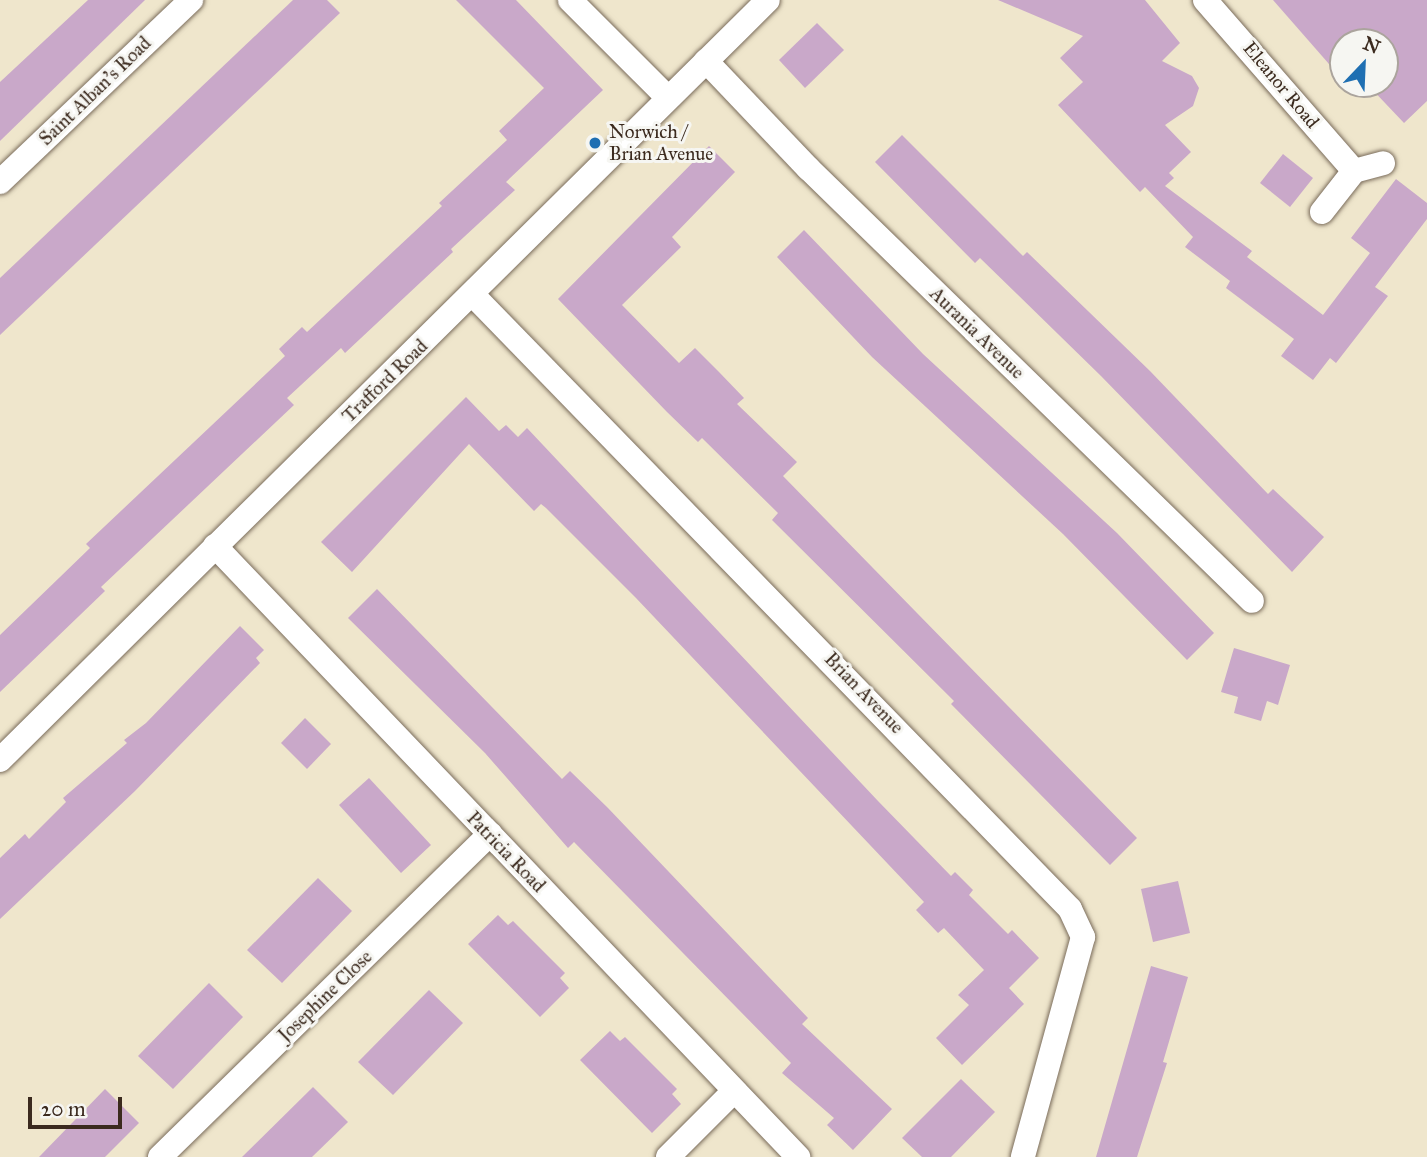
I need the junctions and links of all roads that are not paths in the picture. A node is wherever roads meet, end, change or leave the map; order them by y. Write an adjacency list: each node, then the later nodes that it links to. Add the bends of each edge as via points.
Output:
1 (191, 0): 9 (street, Saint Alban's Road)
2 (570, 0): 6 (street)
3 (768, 0): 5 (street, Trafford Road)
4 (1205, 0): 8 (street, Eleanor Road)
5 (706, 61): 6 (street, Trafford Road); 13 (street, Aurania Avenue, via 808,168)
6 (667, 97): 11 (street, Trafford Road)
7 (1383, 163): 8 (street)
8 (1354, 171): 10 (street)
9 (0, 182)
10 (1322, 212)
11 (473, 295): 12 (street, Trafford Road); 20 (street, Brian Avenue, via 1070,909 1083,937)
12 (215, 546): 14 (street, Trafford Road); 15 (street, Patricia Road)
13 (1252, 601)
14 (0, 760)
15 (489, 834): 16 (street, Patricia Road); 17 (street, Josephine Close)
16 (734, 1091): 18 (street); 19 (street, Patricia Road)
17 (160, 1157)
18 (668, 1157)
19 (798, 1157)
20 (1023, 1157)

